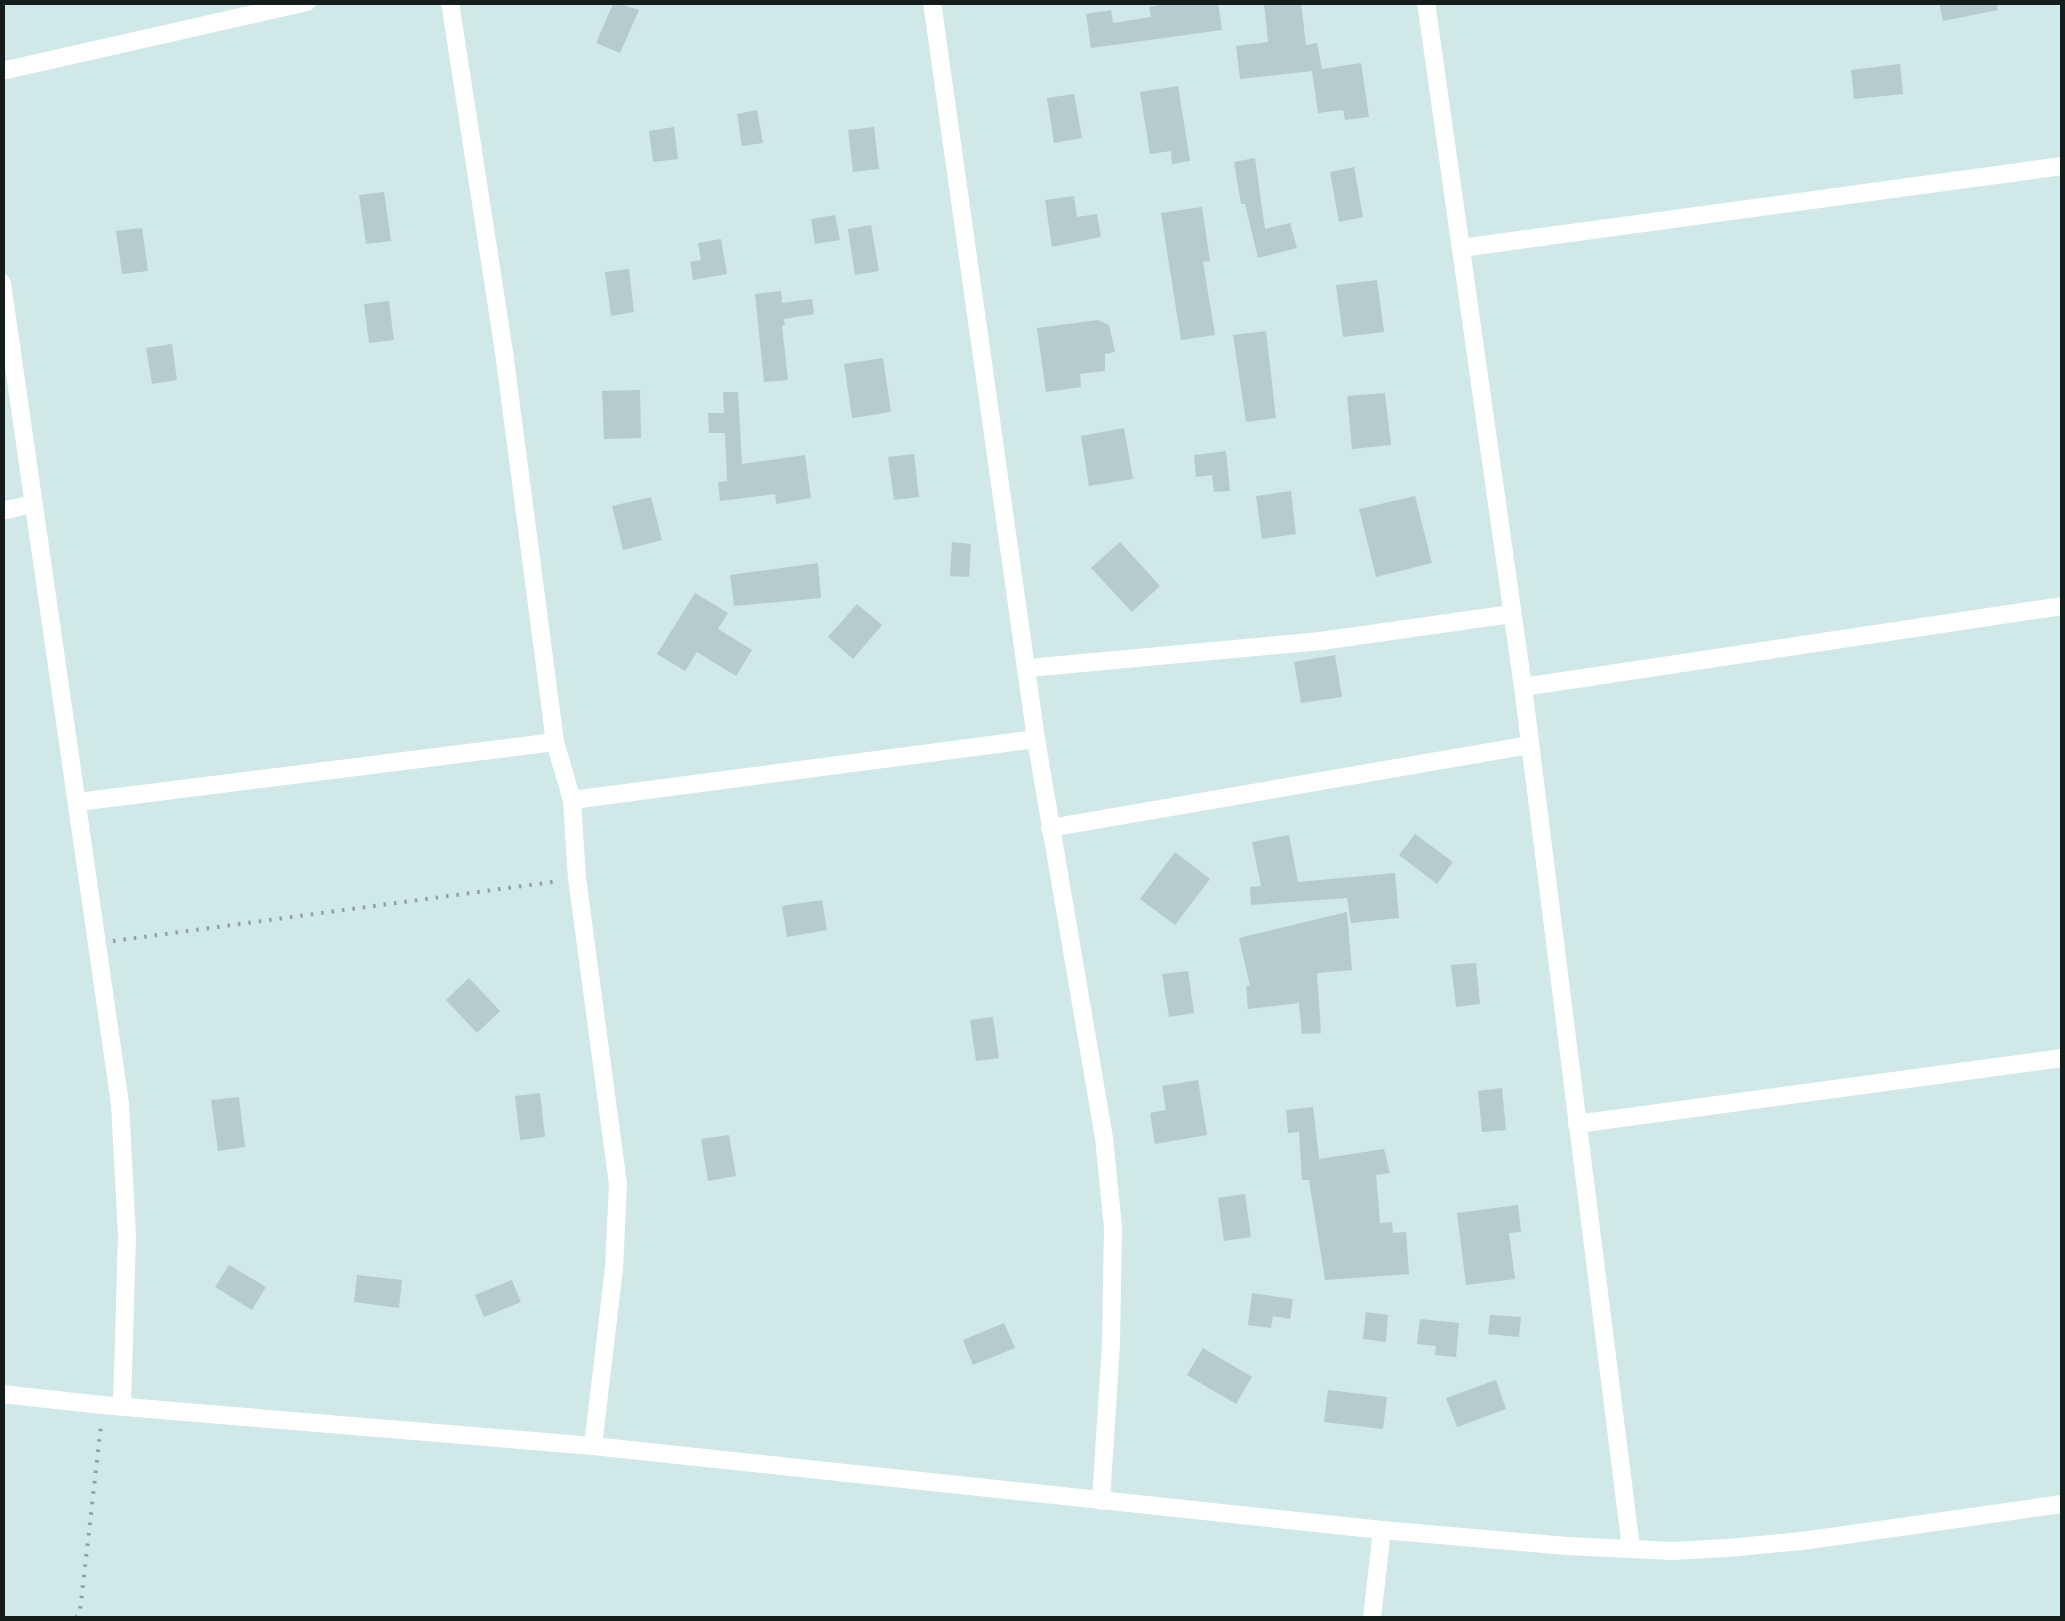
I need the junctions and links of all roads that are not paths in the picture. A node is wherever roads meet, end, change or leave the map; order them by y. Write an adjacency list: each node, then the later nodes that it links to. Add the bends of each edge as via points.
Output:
1 (307, 2): 5 (street)
2 (450, 2): 17 (street)
3 (932, 2): 14 (street)
4 (1426, 2): 8 (street)
5 (246, 10): 6 (street)
6 (2, 70)
7 (2062, 166): 8 (street)
8 (1461, 248): 13 (street)
9 (2, 283): 10 (street)
10 (33, 504): 11 (street); 20 (street)
11 (2, 511)
12 (2062, 606): 15 (street)
13 (1510, 614): 14 (street, via 1321,641); 15 (street)
14 (1029, 668): 16 (street)
15 (1523, 687): 18 (street)
16 (1036, 739): 19 (street); 21 (street)
17 (555, 742): 19 (street); 20 (street)
18 (1529, 745): 21 (street); 23 (street)
19 (572, 800): 26 (street, via 618,1184)
20 (78, 802): 25 (street, via 125,1168)
21 (1050, 828): 27 (street, via 1104,1138 1113,1228)
22 (2062, 1058): 23 (street)
23 (1577, 1124): 30 (street)
24 (2, 1394): 25 (street)
25 (122, 1406): 26 (street)
26 (593, 1446): 27 (street)
27 (1101, 1501): 29 (street)
28 (2062, 1504): 30 (street, via 1784,1543)
29 (1382, 1530): 30 (street); 31 (street)
30 (1631, 1548)
31 (1372, 1618)

